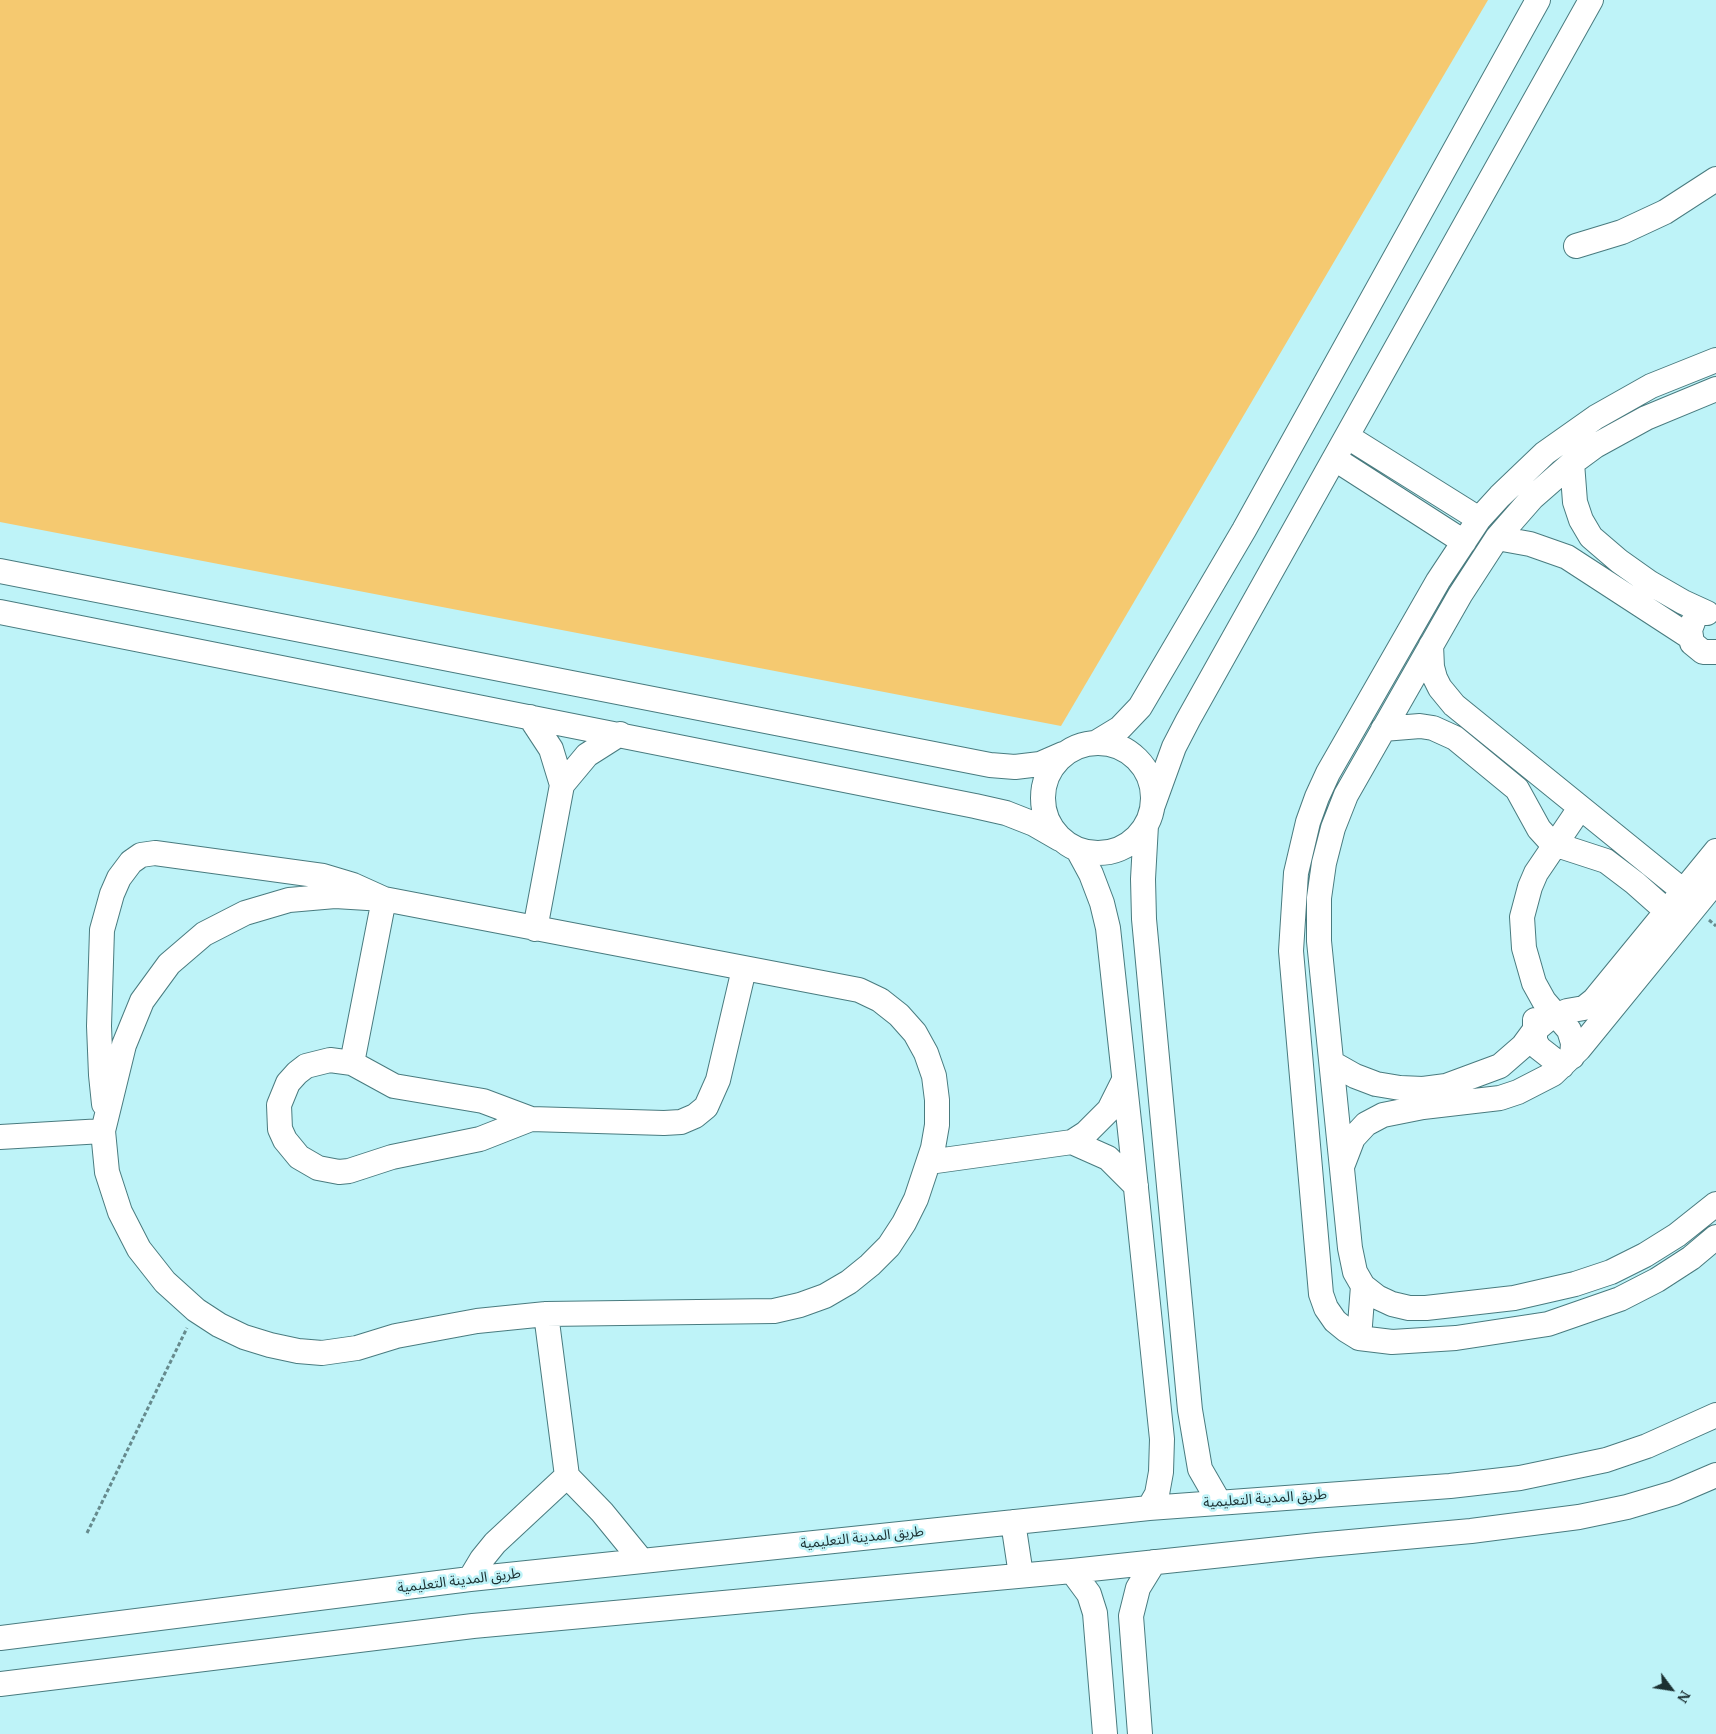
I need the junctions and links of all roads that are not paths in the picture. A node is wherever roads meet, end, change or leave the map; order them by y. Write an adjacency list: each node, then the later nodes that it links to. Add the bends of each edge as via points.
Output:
1 (1538, 0): 23 (street, via 1249,522 1140,708 1120,728)
2 (1591, 0): 7 (street)
3 (1716, 179): 4 (street, via 1665,212 1622,232)
4 (1576, 246)
5 (1716, 360): 10 (street, via 1651,386 1596,417 1545,453)
6 (1716, 389): 9 (street, via 1637,422)
7 (1348, 437): 8 (street); 10 (street)
8 (1335, 459): 12 (street); 27 (street, via 1188,720 1174,747)
9 (1572, 463): 11 (street, via 1532,498); 17 (street, via 1574,502 1591,536 1650,583 1683,602)
10 (1479, 519): 12 (street)
11 (1497, 538): 15 (street); 19 (street, via 1530,544 1567,557)
12 (1464, 542): 14 (street)
13 (0, 571): 24 (street, via 990,765 1040,764)
14 (1438, 582): 15 (street); 35 (street, via 1317,797 1301,848)
15 (1460, 595): 18 (street)
16 (0, 612): 20 (street)
17 (1713, 613): 19 (street, via 1695,618 1691,624)
18 (1431, 645): 21 (street); 26 (street, via 1432,667 1446,697)
19 (1706, 651)
20 (530, 717): 22 (street); 25 (street, via 551,748)
21 (1383, 729): 28 (street, via 1420,726 1455,738 1517,789 1539,829); 34 (street, via 1346,795 1333,828)
22 (620, 734): 25 (street, via 587,755); 29 (street, via 1006,813 1034,824)
23 (1097, 742): 24 (street); 27 (street, via 1120,747 1145,769 1152,784)
24 (1063, 754): 29 (street, via 1050,769 1043,787 1042,805 1048,825)
25 (562, 785): 37 (street)
26 (1580, 808): 28 (street); 32 (street)
27 (1150, 815): 29 (street, via 1134,840 1117,850 1098,854); 63 (street, via 1143,869 1144,920 1190,1410 1200,1469)
28 (1555, 843): 36 (street, via 1606,861); 39 (street, via 1530,887 1522,917 1524,948)
29 (1069, 845): 45 (street, via 1091,874 1108,928)
30 (1716, 852): 32 (street)
31 (1716, 881): 32 (street)
32 (1691, 897): 36 (street)
33 (384, 898): 37 (street); 43 (street); 47 (street, via 335,896 289,900 245,913 204,934 169,964 142,1001 124,1045); 47 (street, via 323,876 236,862 155,853 141,855 131,862 112,894 102,930 99,1026)
34 (1319, 898): 35 (street); 44 (street, via 1319,942)
35 (1293, 900): 59 (street, via 1291,951 1321,1294 1335,1321)
36 (1673, 918): 40 (street, via 1594,1000 1584,1008); 42 (street)
37 (535, 929): 38 (street)
38 (744, 969): 46 (street, via 718,1080 706,1107 695,1116 681,1122 664,1123); 50 (street, via 859,990 880,1000 899,1015 915,1033 934,1076 937,1125)
39 (1534, 983): 40 (street); 41 (street)
40 (1556, 1015): 41 (street); 42 (street, via 1572,1036)
41 (1534, 1031): 42 (street, via 1539,1048); 44 (street, via 1523,1046 1500,1066 1446,1086 1400,1088 1376,1084)
42 (1567, 1061): 51 (street, via 1536,1084 1500,1098 1392,1112 1374,1119 1353,1138)
43 (352, 1063): 46 (street, via 394,1086 483,1101); 46 (street, via 330,1060 306,1066 288,1082 283,1093 278,1117 285,1140 299,1157 318,1168 349,1171 392,1157 480,1139)
44 (1332, 1063): 51 (street)
45 (1124, 1080): 49 (street, via 1109,1110); 52 (street)
46 (531, 1120)
47 (104, 1124): 48 (street); 57 (street, via 107,1172 120,1212 139,1249 164,1282 196,1310 244,1337 298,1351 322,1352 358,1348 396,1336 477,1321)
48 (0, 1137)
49 (1072, 1142): 50 (street); 52 (street, via 1108,1158)
50 (929, 1162): 57 (street, via 912,1207 889,1246 870,1266 825,1296 774,1311)
51 (1342, 1165): 55 (street, via 1350,1248 1355,1272)
52 (1136, 1186): 64 (street, via 1162,1439 1157,1494)
53 (1716, 1204): 56 (street, via 1645,1255 1610,1272)
54 (1716, 1237): 58 (street, via 1664,1276 1620,1299)
55 (1363, 1286): 56 (street, via 1377,1297 1409,1308 1464,1305); 59 (street)
56 (1542, 1293): 58 (street)
57 (546, 1314): 62 (street)
58 (1548, 1324): 59 (street, via 1422,1341)
59 (1360, 1338)
60 (1716, 1416): 63 (street, طريق المدينة التعليمية, via 1606,1460 1520,1478)
61 (1716, 1475): 67 (street, via 1655,1498 1579,1517 1471,1531)
62 (567, 1476): 66 (street); 70 (street, via 495,1543)
63 (1219, 1502): 64 (street, طريق المدينة التعليمية)
64 (1149, 1508): 65 (street, طريق المدينة التعليمية)
65 (1013, 1522): 66 (street, طريق المدينة التعليمية); 69 (street)
66 (642, 1561): 70 (street, طريق المدينة التعليمية)
67 (1154, 1562): 68 (street); 74 (street, via 1138,1588 1131,1616)
68 (1072, 1572): 69 (street); 73 (street, via 1088,1594 1095,1613)
69 (1021, 1575): 72 (street, via 473,1626)
70 (470, 1579): 71 (street, طريق المدينة التعليمية)
71 (0, 1638)
72 (0, 1684)
73 (1105, 1734)
74 (1140, 1734)

